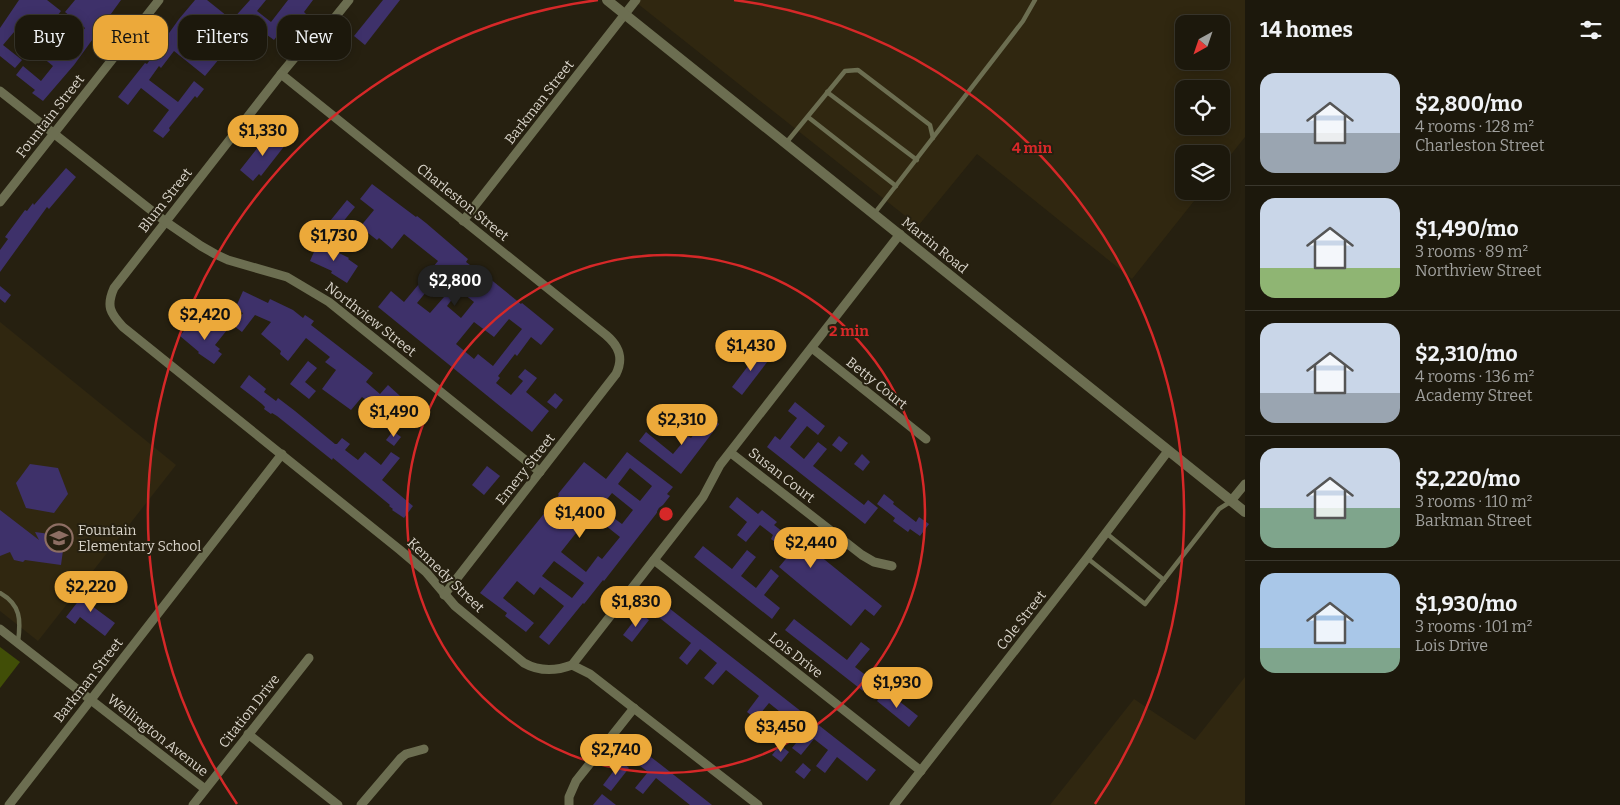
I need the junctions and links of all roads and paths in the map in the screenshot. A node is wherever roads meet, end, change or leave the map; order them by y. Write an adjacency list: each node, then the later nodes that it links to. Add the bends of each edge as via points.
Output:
1 (159, 0): 11 (street, Fountain Street)
2 (349, 0): 7 (street, Blum Street)
3 (607, 0): 6 (street, Martin Road)
4 (636, 0): 6 (street, Barkman Street)
5 (1035, 0): 12 (lane, via 1023,21)
6 (624, 14): 13 (street, Martin Road); 18 (street, Barkman Street)
7 (281, 74): 18 (street, Charleston Street); 19 (street, Blum Street)
8 (0, 91): 11 (street, Northview Street)
9 (827, 92): 10 (lane); 12 (lane, via 845,70 858,70 930,125); 14 (lane)
10 (808, 117): 13 (lane); 15 (lane)
11 (54, 134): 16 (street, Fountain Street); 19 (street, Northview Street)
12 (932, 138): 14 (lane)
13 (786, 143): 17 (street, Martin Road)
14 (916, 160): 15 (lane)
15 (896, 186): 17 (lane)
16 (0, 202)
17 (874, 214): 20 (street, Martin Road)
18 (464, 221): 23 (street, Charleston Street, via 614,341)
19 (166, 222): 21 (street, Blum Street, via 114,288 109,298); 28 (street, Northview Street, via 215,254 287,277 329,302)
20 (900, 234): 22 (street); 25 (street, Martin Road)
21 (110, 308): 27 (street, Kennedy Street, via 123,328)
22 (812, 348): 24 (street, Betty Court); 26 (street)
23 (620, 357): 28 (street, Emery Street, via 616,374)
24 (926, 439)
25 (1168, 451): 30 (street, Martin Road); 32 (street, Cole Street)
26 (731, 453): 34 (street, via 720,465 703,497); 35 (street, Susan Court, via 862,555)
27 (282, 454): 38 (street, Kennedy Street, via 426,572); 43 (street, Barkman Street)
28 (540, 472): 38 (street, Emery Street)
29 (1245, 484): 30 (street)
30 (1231, 501): 31 (street, Martin Road); 36 (lane, via 1219,509)
31 (1245, 512)
32 (1106, 533): 33 (street, Cole Street); 36 (lane)
33 (1087, 558): 36 (lane, via 1145,604); 47 (street, Cole Street)
34 (654, 560): 42 (street); 47 (street, Lois Drive)
35 (892, 566)
36 (1164, 580)
37 (0, 593): 40 (lane, via 17,608 20,623)
38 (444, 595): 42 (street, Kennedy Street, via 530,666 543,670)
39 (0, 629): 40 (street, Wellington Avenue)
40 (18, 644): 43 (street, Wellington Avenue)
41 (308, 658): 45 (street, Citation Drive)
42 (572, 665): 44 (street, via 590,674)
43 (90, 700): 48 (street, Wellington Avenue); 49 (street, Barkman Street)
44 (634, 708): 53 (street, via 576,781); 54 (street)
45 (248, 734): 48 (street, Citation Drive); 51 (street)
46 (424, 749): 52 (street, via 401,758)
47 (920, 770): 55 (street, Cole Street)
48 (205, 789): 50 (street, Citation Drive)
49 (8, 805)
50 (193, 805)
51 (338, 805)
52 (361, 805)
53 (569, 805)
54 (758, 805)
55 (894, 805)

